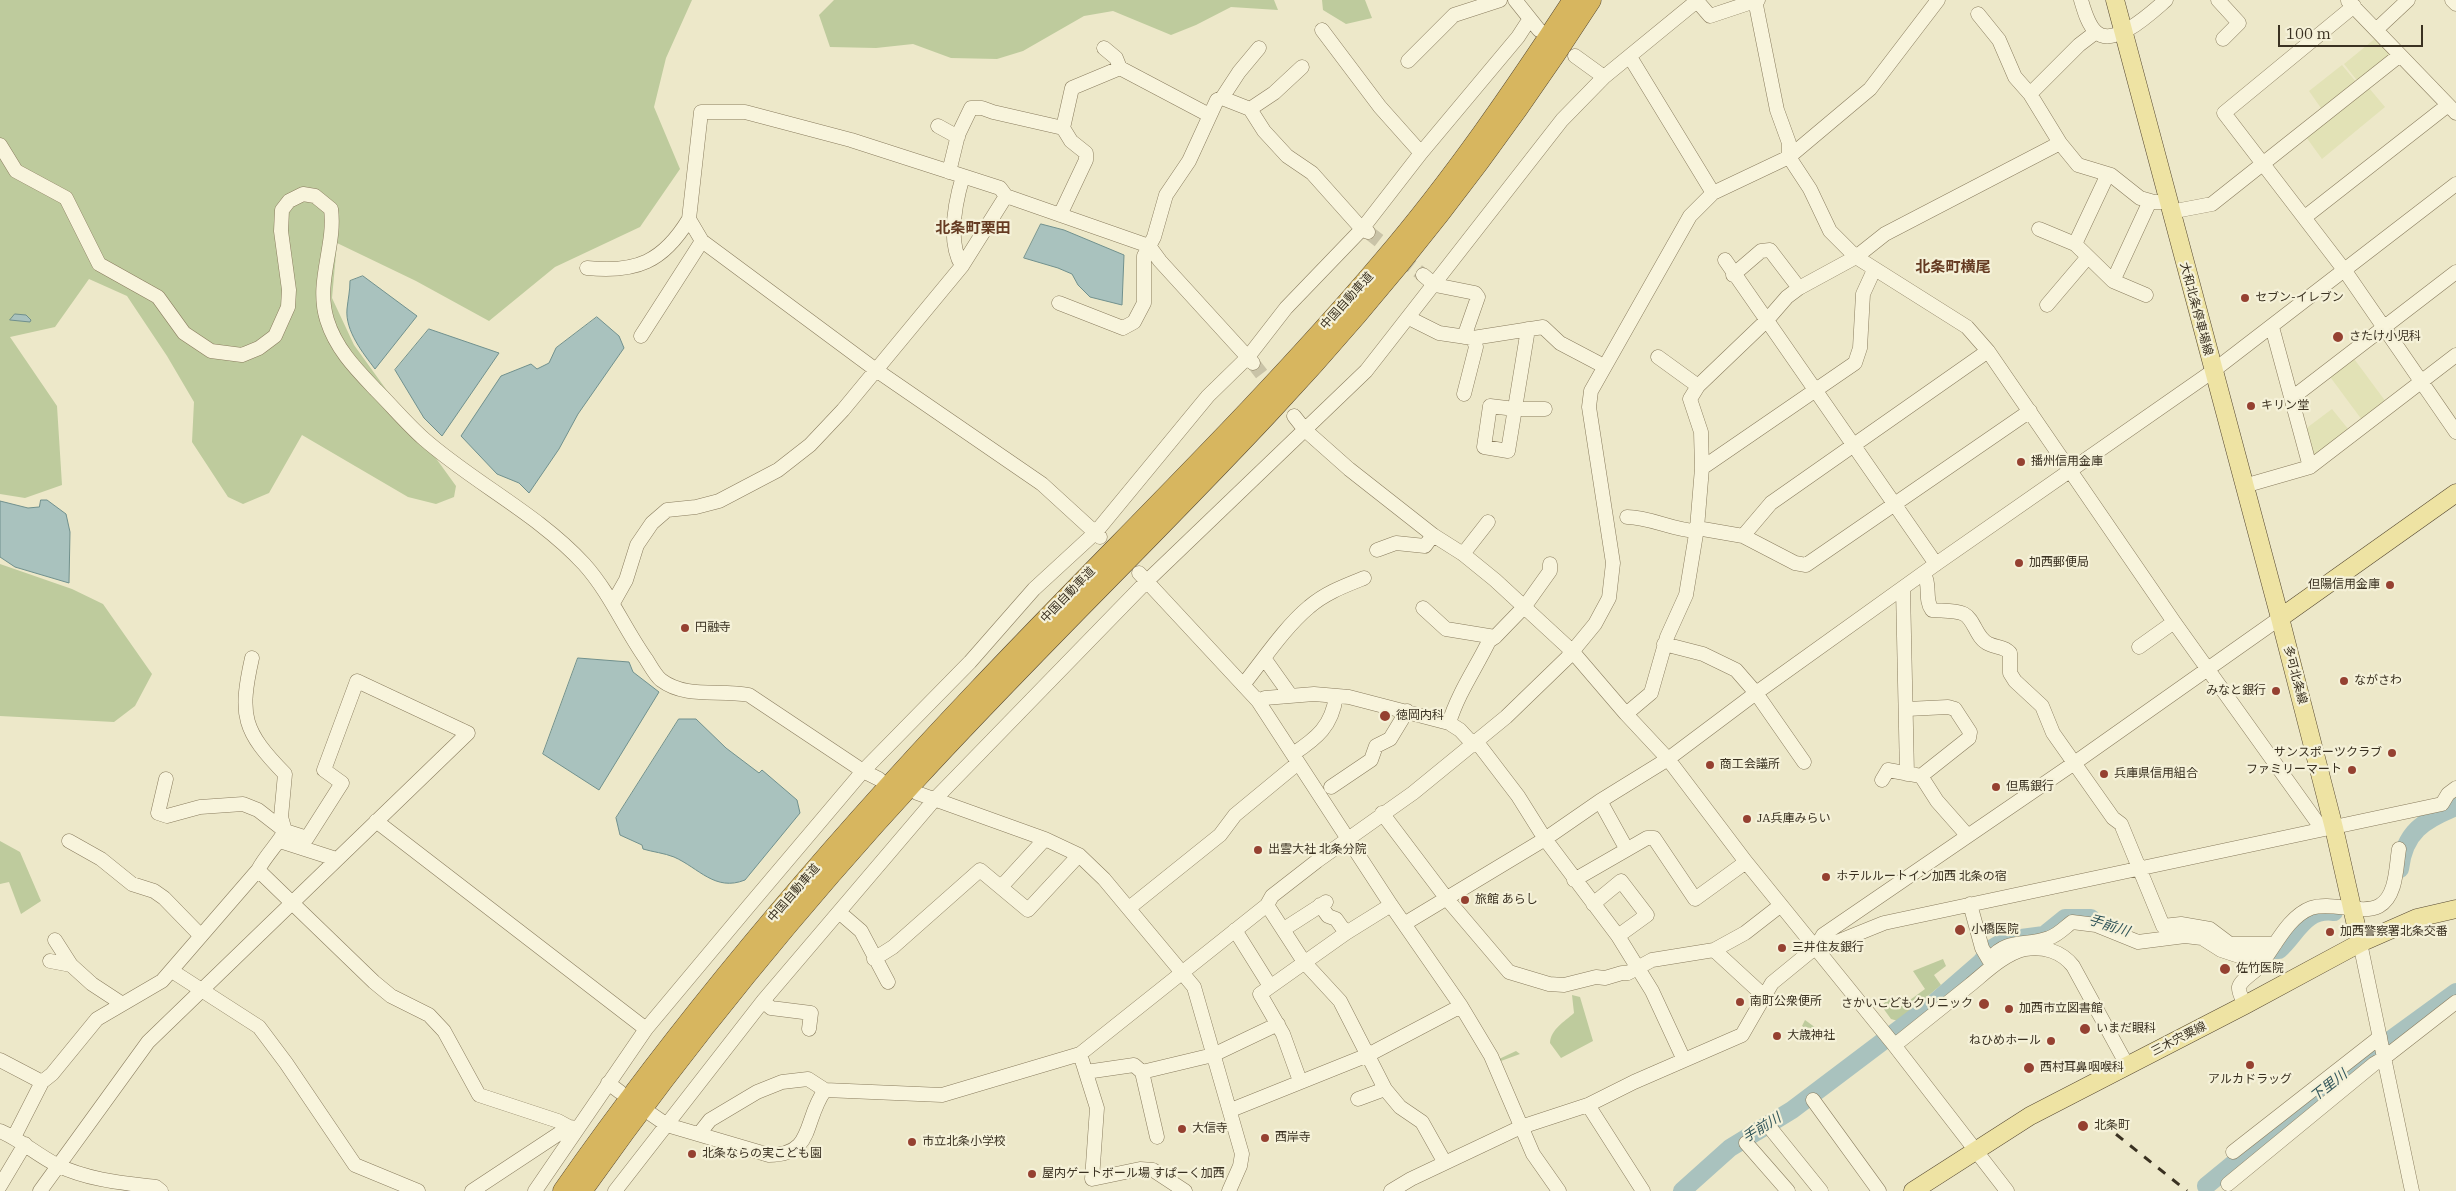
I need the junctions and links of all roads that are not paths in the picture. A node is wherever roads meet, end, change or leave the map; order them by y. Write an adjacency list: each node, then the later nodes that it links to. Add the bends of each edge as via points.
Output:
1 (1500, 0): 27 (street, via 1454,14)
2 (1515, 0): 41 (street, via 1534,25 1518,37)
3 (1573, 0): 250 (highway, 中国自動車道, via 1489,125 1384,260 1256,402 1043,622 793,894 694,1014)
4 (1592, 0): 250 (highway, 中国自動車道, via 1502,134 1396,269 1267,415 917,778 808,902)
5 (1698, 0): 6 (street, via 1710,16); 26 (street)
6 (1756, 0): 42 (street, via 1777,110 1789,143)
7 (1938, 0): 42 (street, via 1870,89)
8 (2081, 0): 19 (street)
9 (2115, 0): 20 (main road, 大和北条停車場線)
10 (2166, 0): 20 (street)
11 (2218, 0): 21 (street, via 2239,23)
12 (2408, 0): 17 (street)
13 (2452, 0): 15 (street)
14 (2351, 3): 17 (street); 43 (street, via 2224,114)
15 (2456, 4)
16 (1978, 14): 31 (street, via 1993,32 2015,77)
17 (2377, 29): 24 (street)
18 (1322, 30): 41 (street, via 1380,107)
19 (2096, 32): 20 (street, via 2104,36); 31 (street)
20 (2123, 33): 50 (main road, 大和北条停車場線)
21 (2223, 39)
22 (1104, 48): 29 (street, via 1116,58)
23 (1259, 48): 32 (street)
24 (2400, 55): 34 (street); 43 (street)
25 (1575, 56): 30 (street)
26 (1630, 57): 30 (street); 48 (street)
27 (1408, 61)
28 (1302, 67): 33 (street, via 1274,93)
29 (1120, 68): 35 (street); 37 (street, via 1066,84)
30 (1604, 77): 70 (street, via 1562,120)
31 (2030, 94): 39 (street)
32 (1222, 98): 33 (street); 35 (street, via 1217,100)
33 (1250, 109): 54 (street, via 1275,144 1312,173)
34 (2452, 109): 52 (street)
35 (1208, 115): 58 (street, via 1189,161 1166,195)
36 (938, 126): 38 (street)
37 (1063, 128): 38 (street, via 976,107 971,108); 51 (street, via 1071,141 1086,154 1086,160)
38 (958, 137): 44 (street)
39 (2060, 143): 45 (street, via 2078,165); 59 (street, via 1885,234)
40 (0, 145): 120 (street, via 16,171 66,198 99,264 158,297 184,333 211,351 242,355 260,348 275,336 288,307 289,290 281,231 282,210 289,201 303,194 316,196 332,209 334,225 323,282 326,320 344,356 424,439 547,531 584,564)
41 (1421, 153): 54 (street)
42 (1788, 157): 48 (street); 59 (street, via 1810,189 1830,231)
43 (2264, 163): 50 (street, via 2212,204); 52 (street)
44 (949, 172): 46 (street); 53 (street, via 851,140 745,112 702,112)
45 (2108, 174): 50 (street, via 2140,198); 57 (street)
46 (963, 176): 49 (street, via 1000,188); 62 (street, via 957,198 954,234 956,256)
47 (2456, 184): 65 (street)
48 (1713, 193): 128 (street, via 1690,216 1591,391 1589,406 1613,563 1612,579 1609,598 1595,624)
49 (1006, 196): 51 (street); 62 (street)
50 (2162, 205): 69 (street); 88 (main road, 大和北条停車場線)
51 (1060, 215): 58 (street)
52 (2305, 217): 65 (street)
53 (689, 219): 56 (street); 63 (street, via 667,248 644,264 606,270)
54 (1365, 230): 85 (street, via 1286,308)
55 (2039, 230): 57 (street)
56 (702, 241): 80 (street); 87 (street)
57 (2075, 244): 60 (street)
58 (1149, 246): 73 (street, via 1144,256 1144,303 1134,322 1123,328); 85 (street)
59 (1856, 257): 64 (street); 71 (street)
60 (2087, 258): 69 (street); 74 (street)
61 (1725, 260): 67 (street)
62 (962, 266): 87 (street)
63 (587, 268)
64 (1874, 270): 82 (street, via 1967,327); 91 (street, via 1863,294 1860,348 1855,363)
65 (2345, 271): 77 (street); 78 (street)
66 (2456, 272): 78 (street)
67 (1733, 274): 71 (street, via 1761,251 1770,250); 76 (street)
68 (1423, 275): 70 (street)
69 (2113, 281): 72 (street)
70 (1435, 285): 75 (street); 81 (street, via 1475,293 1478,297)
71 (1799, 288): 76 (street)
72 (2146, 295)
73 (1059, 303)
74 (2046, 305)
75 (1409, 318): 81 (street, via 1439,333); 97 (street, via 1366,371)
76 (1767, 320): 90 (street); 91 (street)
77 (2272, 327): 88 (street); 93 (street)
78 (2383, 327): 89 (street); 93 (street)
79 (1528, 329): 81 (street); 86 (street, via 1543,327 1560,344); 94 (street, via 1515,409)
80 (641, 336)
81 (1468, 338): 92 (street, via 1476,347)
82 (1988, 351): 95 (street); 99 (street)
83 (2456, 354): 89 (street)
84 (1658, 357): 90 (street)
85 (1251, 360): 109 (street, via 1208,396)
86 (1598, 363)
87 (876, 370): 109 (street, via 1037,480); 120 (street, via 810,445 778,470 719,501 667,510 652,523 637,545 626,580)
88 (2213, 371): 102 (street); 103 (main road, 大和北条停車場線)
89 (2420, 382): 98 (street); 100 (street)
90 (1698, 386): 101 (street, via 1690,399 1701,432)
91 (1816, 392): 99 (street); 101 (street)
92 (1464, 394)
93 (2292, 398): 100 (street)
94 (1546, 409)
95 (2030, 411): 102 (street); 105 (street)
96 (1294, 416): 97 (street)
97 (1305, 430): 110 (street); 117 (street)
98 (2456, 432)
99 (1854, 446): 105 (street); 111 (street, via 1771,503)
100 (2310, 467): 103 (street)
101 (1702, 468): 108 (street)
102 (2070, 472): 115 (street); 124 (street)
103 (2244, 486): 123 (main road, 大和北条停車場線)
104 (2456, 493): 123 (main road)
105 (1894, 506): 111 (street, via 1806,565 1795,563); 115 (street)
106 (1626, 517): 108 (street, via 1641,517 1683,531)
107 (1488, 522): 113 (street)
108 (1697, 529): 111 (street); 126 (street, via 1686,595)
109 (1098, 535): 146 (street, via 1034,589 970,662)
110 (1433, 535): 112 (street, via 1425,546 1396,543); 113 (street)
111 (1743, 536)
112 (1377, 550)
113 (1462, 554): 121 (street)
114 (1550, 564): 121 (street, via 1550,571)
115 (1936, 564): 116 (street)
116 (1924, 574): 119 (street); 145 (street, via 1928,605 1932,610 1966,615 1982,639 2006,648 2010,653 2010,673 2042,706 2053,733)
117 (1143, 577): 132 (street); 154 (street)
118 (1364, 578): 130 (street, via 1336,589 1310,606)
119 (1903, 589): 133 (street); 137 (street)
120 (613, 603): 146 (street, via 632,639 660,679 689,691 749,695)
121 (1525, 606): 125 (street); 128 (street)
122 (1423, 608): 125 (street, via 1446,629)
123 (2280, 618): 131 (street); 158 (main road, 多可北条線)
124 (2174, 622): 127 (street); 131 (street)
125 (1495, 638): 140 (street, via 1489,640 1460,694)
126 (1664, 644): 133 (street, via 1703,654 1736,670); 139 (street, via 1651,693)
127 (2139, 647)
128 (1572, 650): 139 (street); 141 (street, via 1528,698)
129 (252, 658): 160 (street, via 245,690 246,721 260,749 284,774)
130 (1264, 658): 132 (street); 134 (street)
131 (2209, 668): 145 (street); 158 (street)
132 (1243, 685): 136 (street)
133 (1756, 693): 143 (street); 144 (street)
134 (1291, 696): 135 (street); 136 (street)
135 (1336, 696): 138 (street); 142 (street, via 1331,719 1321,735)
136 (1258, 701): 142 (street)
137 (1907, 709): 147 (street); 147 (street, via 1955,709 1970,732 1969,738)
138 (1407, 711): 140 (street); 151 (street, via 1390,739 1376,746 1371,760)
139 (1626, 714): 143 (street)
140 (1449, 723): 141 (street)
141 (1474, 742): 156 (street, via 1413,793); 163 (street, via 1518,796)
142 (1295, 758): 161 (street); 182 (street, via 1235,815 1220,835)
143 (1668, 759): 155 (street); 169 (street)
144 (1804, 762)
145 (2073, 764): 159 (street); 171 (street, via 2121,824)
146 (864, 771): 149 (street); 217 (street)
147 (1914, 775): 150 (street, via 1888,770); 159 (street)
148 (166, 779): 160 (street, via 158,813 167,816 200,807 243,804 258,810)
149 (879, 779)
150 (1882, 780)
151 (1331, 787)
152 (2456, 788): 158 (street, via 2442,804)
153 (917, 793): 154 (street)
154 (935, 799): 162 (street); 185 (street)
155 (1600, 801): 163 (street); 165 (street)
156 (1382, 813): 161 (street); 174 (street)
157 (376, 821): 160 (street, via 468,733 357,681 324,770 342,783 307,838); 168 (street); 217 (street)
158 (2328, 829): 171 (street); 183 (main road, 多可北条線)
159 (1967, 835): 181 (street)
160 (282, 836): 168 (street); 170 (street, via 266,854)
161 (1349, 838): 179 (street, via 1272,896); 180 (street)
162 (1045, 839): 167 (street); 173 (street)
163 (1544, 840): 172 (street); 174 (street)
164 (69, 841): 191 (street, via 101,859 132,884 164,898)
165 (1626, 848): 169 (street, via 1654,838 1695,899); 172 (street)
166 (2399, 849): 183 (street, via 2391,892 2380,906)
167 (1079, 855): 173 (street, via 1028,910); 182 (street)
168 (336, 859): 175 (street)
169 (1746, 862): 177 (street)
170 (258, 870): 175 (street); 191 (street)
171 (2141, 870): 178 (street); 195 (street, via 2163,926 2181,924 2210,929 2230,944)
172 (1574, 880): 176 (street)
173 (1001, 888): 199 (street, via 980,870 893,947)
174 (1447, 899): 187 (street); 203 (street, via 1509,972 1564,985 1628,974)
175 (292, 901): 208 (street); 241 (street, via 374,982 391,996 429,1015 444,1031 479,1095)
176 (1593, 904): 192 (street); 192 (street, via 1621,881 1647,915)
177 (1781, 904): 196 (street); 197 (street, via 1745,933)
178 (1970, 904): 186 (street); 198 (street, via 1986,956 2009,944 2049,938 2072,922 2096,925 2138,942 2185,936 2202,938 2236,955)
179 (1267, 905): 188 (street); 189 (street)
180 (1391, 905): 187 (street); 190 (street)
181 (1865, 905): 186 (street); 196 (street, via 1824,934)
182 (1129, 908): 205 (street)
183 (2351, 908): 194 (main road, 多可北条線); 195 (street, via 2320,906 2309,909)
184 (2456, 909): 194 (main road, 三木宍粟線, via 2417,918)
185 (838, 912): 199 (street, via 861,931); 210 (street)
186 (1884, 923): 196 (street)
187 (1404, 924): 214 (street)
188 (1284, 929): 190 (street, via 1323,904 1328,916 1336,919); 201 (street)
189 (1235, 930): 205 (street); 207 (street)
190 (1346, 933): 201 (street)
191 (200, 935): 204 (street)
192 (1618, 936): 203 (street)
193 (55, 940): 202 (street)
194 (2360, 943): 213 (main road, 三木宍粟線); 218 (street)
195 (2275, 944): 198 (street)
196 (1816, 947): 209 (street, via 1772,983); 219 (street)
197 (1714, 950): 203 (street, via 1652,960); 209 (street)
198 (2265, 958): 213 (street, via 2240,984 2239,990)
199 (874, 959): 206 (street)
200 (50, 961): 202 (street)
201 (1304, 962): 207 (street); 222 (street, via 1340,1001)
202 (71, 965): 212 (street)
203 (1638, 968): 225 (street)
204 (172, 971): 208 (street); 212 (street, via 162,981)
205 (1181, 972): 220 (street); 221 (street, via 1194,988)
206 (888, 982)
207 (1270, 986): 215 (street, via 1260,994)
208 (200, 991): 255 (street, via 148,1042); 264 (street, via 259,1027 355,1165)
209 (1764, 996): 225 (street, via 1742,1035)
210 (763, 1001): 216 (street, via 772,1008 811,1013); 240 (street)
211 (2456, 1002): 223 (street)
212 (121, 1003): 230 (street, via 97,1019)
213 (2246, 1005): 226 (main road, 三木宍粟線)
214 (1461, 1006): 222 (street); 242 (street, via 1491,1056)
215 (1278, 1024): 221 (street); 229 (street)
216 (809, 1029)
217 (646, 1030): 231 (street)
218 (2380, 1038): 223 (street); 244 (street)
219 (1895, 1045): 226 (street, via 2001,961 2024,949 2036,948 2055,952 2073,966); 252 (street)
220 (1080, 1054): 227 (street); 233 (street, via 957,1091 923,1095 898,1091)
221 (1213, 1055): 228 (street); 238 (street)
222 (1368, 1055): 229 (street); 232 (street)
223 (2384, 1058): 251 (street); 278 (street)
224 (0, 1060): 230 (street)
225 (1684, 1060): 237 (street)
226 (2127, 1065): 252 (main road, 三木宍粟線, via 2030,1116)
227 (1086, 1072): 228 (street, via 1134,1065); 258 (street, via 1097,1108)
228 (1142, 1072): 247 (street)
229 (1300, 1081): 238 (street)
230 (42, 1082): 248 (street)
231 (608, 1083): 234 (street); 241 (street)
232 (1385, 1089): 235 (street); 254 (street, via 1400,1107 1422,1122)
233 (825, 1090): 246 (street, via 808,1079 782,1082 757,1092 710,1120); 246 (street, via 800,1145 794,1151 769,1155)
234 (620, 1092)
235 (1358, 1099)
236 (1813, 1100): 275 (street)
237 (1588, 1105): 242 (street); 272 (street)
238 (1231, 1110): 269 (street, via 1242,1154)
239 (651, 1114): 240 (street)
240 (667, 1125): 246 (street); 268 (street)
241 (574, 1127): 265 (street); 266 (street)
242 (1521, 1127): 254 (street); 271 (street, via 1533,1154)
243 (1771, 1129): 274 (street)
244 (2260, 1130): 251 (street); 253 (street)
245 (0, 1131): 248 (street)
246 (699, 1134)
247 (1157, 1138)
248 (19, 1141): 255 (street); 260 (street)
249 (1746, 1143): 273 (street)
250 (604, 1146): 256 (highway, 中国自動車道)
251 (2272, 1146): 257 (street)
252 (1974, 1150): 276 (main road, 三木宍粟線); 277 (street)
253 (2233, 1152)
254 (1445, 1163): 259 (street)
255 (58, 1165): 262 (street); 263 (street, via 99,1180)
256 (585, 1177): 267 (highway, 中国自動車道)
257 (2228, 1184)
258 (1094, 1185): 261 (street, via 1140,1169 1153,1170)
259 (1414, 1185): 270 (street)
260 (0, 1186)
261 (1177, 1189)
262 (40, 1191)
263 (161, 1191)
264 (418, 1191)
265 (472, 1191)
266 (535, 1191)
267 (563, 1191)
268 (614, 1191)
269 (1230, 1191)
270 (1391, 1191)
271 (1559, 1191)
272 (1643, 1191)
273 (1788, 1191)
274 (1821, 1191)
275 (1879, 1191)
276 (1913, 1191)
277 (2007, 1191)
278 (2412, 1191)

